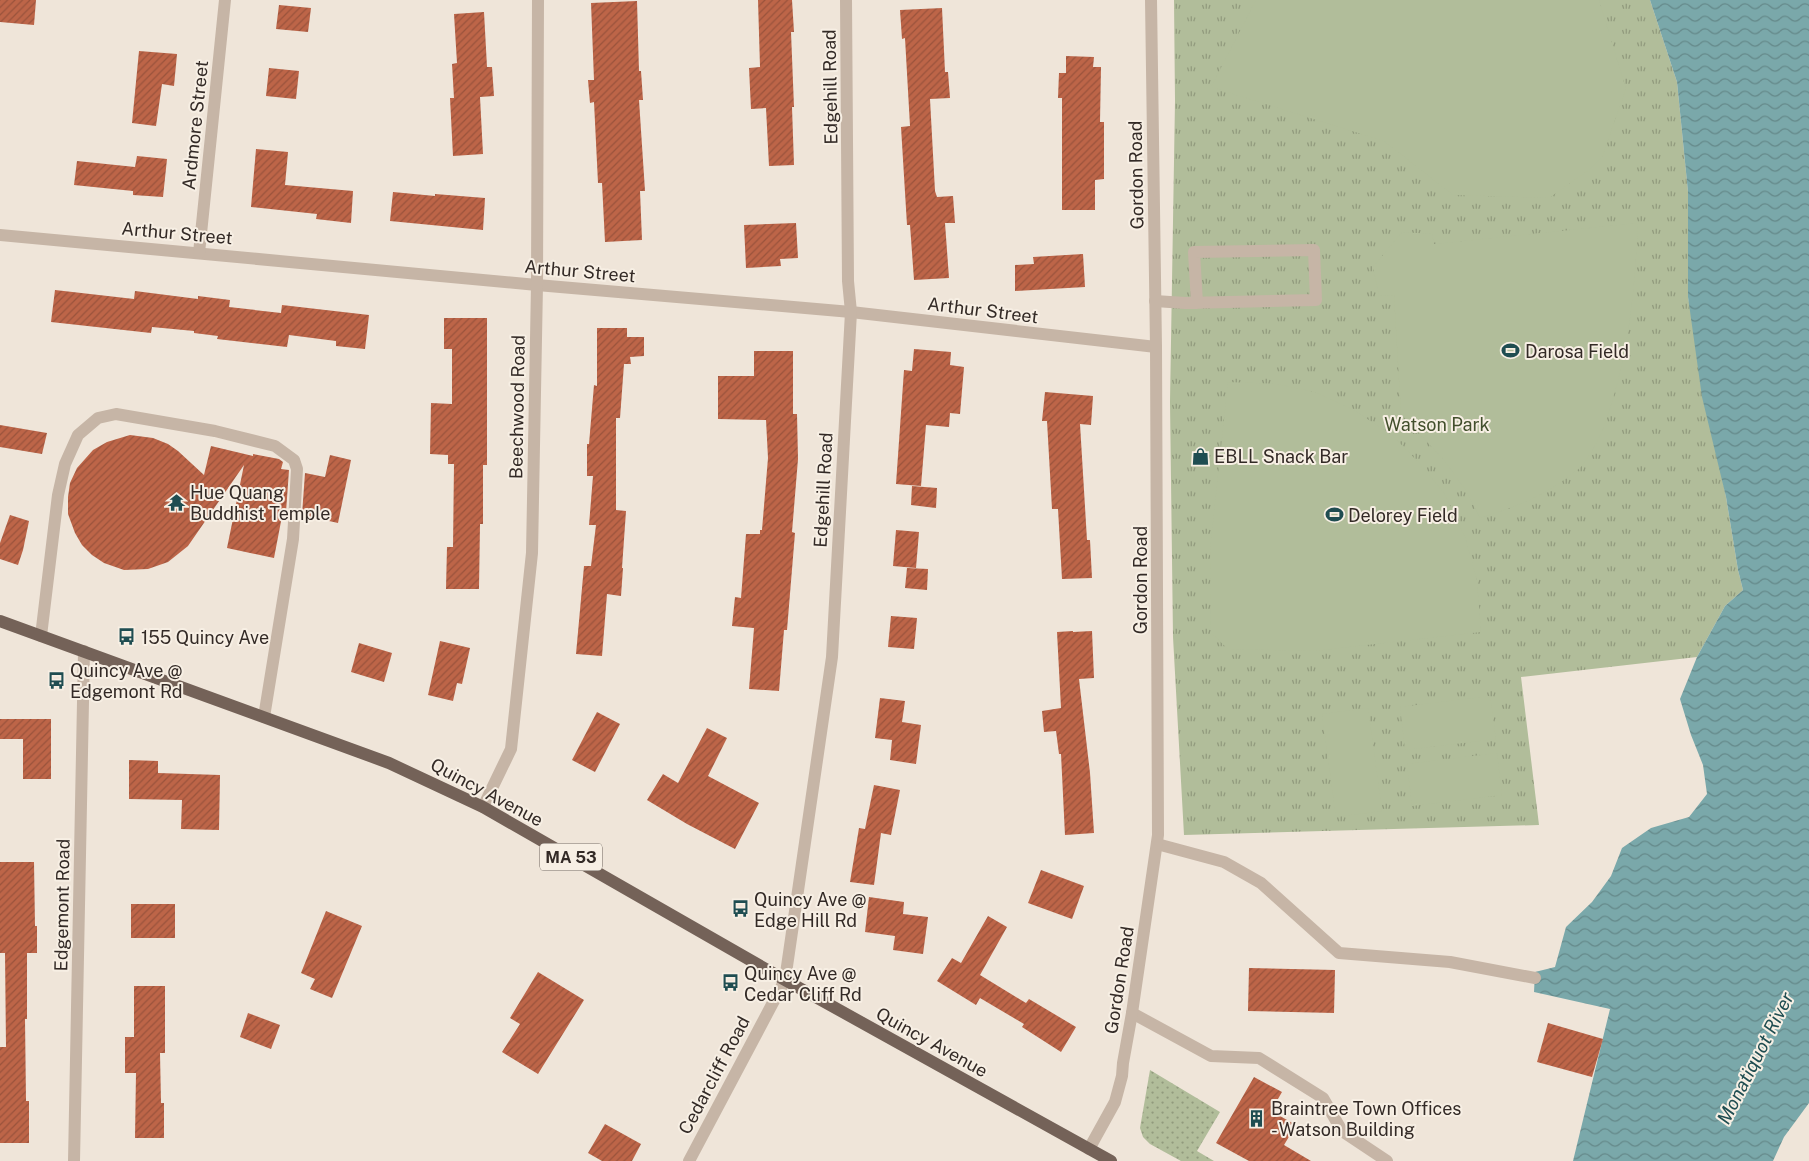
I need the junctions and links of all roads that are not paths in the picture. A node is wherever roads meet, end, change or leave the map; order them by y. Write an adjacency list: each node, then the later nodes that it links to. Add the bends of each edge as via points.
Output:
1 (225, 0): 6 (street, Ardmore Street)
2 (538, 0): 7 (street, Beechwood Road)
3 (846, 0): 10 (street, Edgehill Road, via 848,281)
4 (1152, 0): 8 (street, Gordon Road)
5 (0, 234): 6 (street, Arthur Street)
6 (199, 253): 7 (street, Arthur Street)
7 (536, 285): 10 (street, Arthur Street); 16 (street, Beechwood Road, via 531,563 511,749)
8 (1155, 301): 9 (street); 11 (street, Gordon Road)
9 (1197, 302): 9 (street, via 1316,300 1314,250 1194,252)
10 (851, 312): 11 (street, Arthur Street); 19 (street, Edgehill Road, via 832,656)
11 (1156, 347): 17 (street, Gordon Road)
12 (0, 621): 13 (main road, Quincy Avenue / MA 53)
13 (41, 636): 14 (main road, Quincy Avenue / MA 53); 15 (street, via 58,495 65,464 78,435 98,418 116,414 215,431 275,446 294,460 297,469 293,539)
14 (84, 651): 15 (main road, Quincy Avenue / MA 53); 22 (street, Edgemont Road)
15 (264, 717): 16 (main road, Quincy Avenue / MA 53, via 389,764)
16 (483, 807): 19 (main road, Quincy Avenue / MA 53)
17 (1157, 844): 18 (street, via 1224,862 1261,883 1339,953 1450,962); 20 (street, Gordon Road)
18 (1535, 978)
19 (785, 980): 21 (main road, Quincy Avenue / MA 53); 23 (street, Cedarcliff Road)
20 (1132, 1013): 21 (street, Gordon Road, via 1115,1102); 25 (street, via 1211,1056 1259,1058 1323,1098 1342,1131)
21 (1090, 1149): 24 (main road, Quincy Avenue / MA 53)
22 (74, 1161)
23 (689, 1161)
24 (1110, 1161)
25 (1387, 1161)

